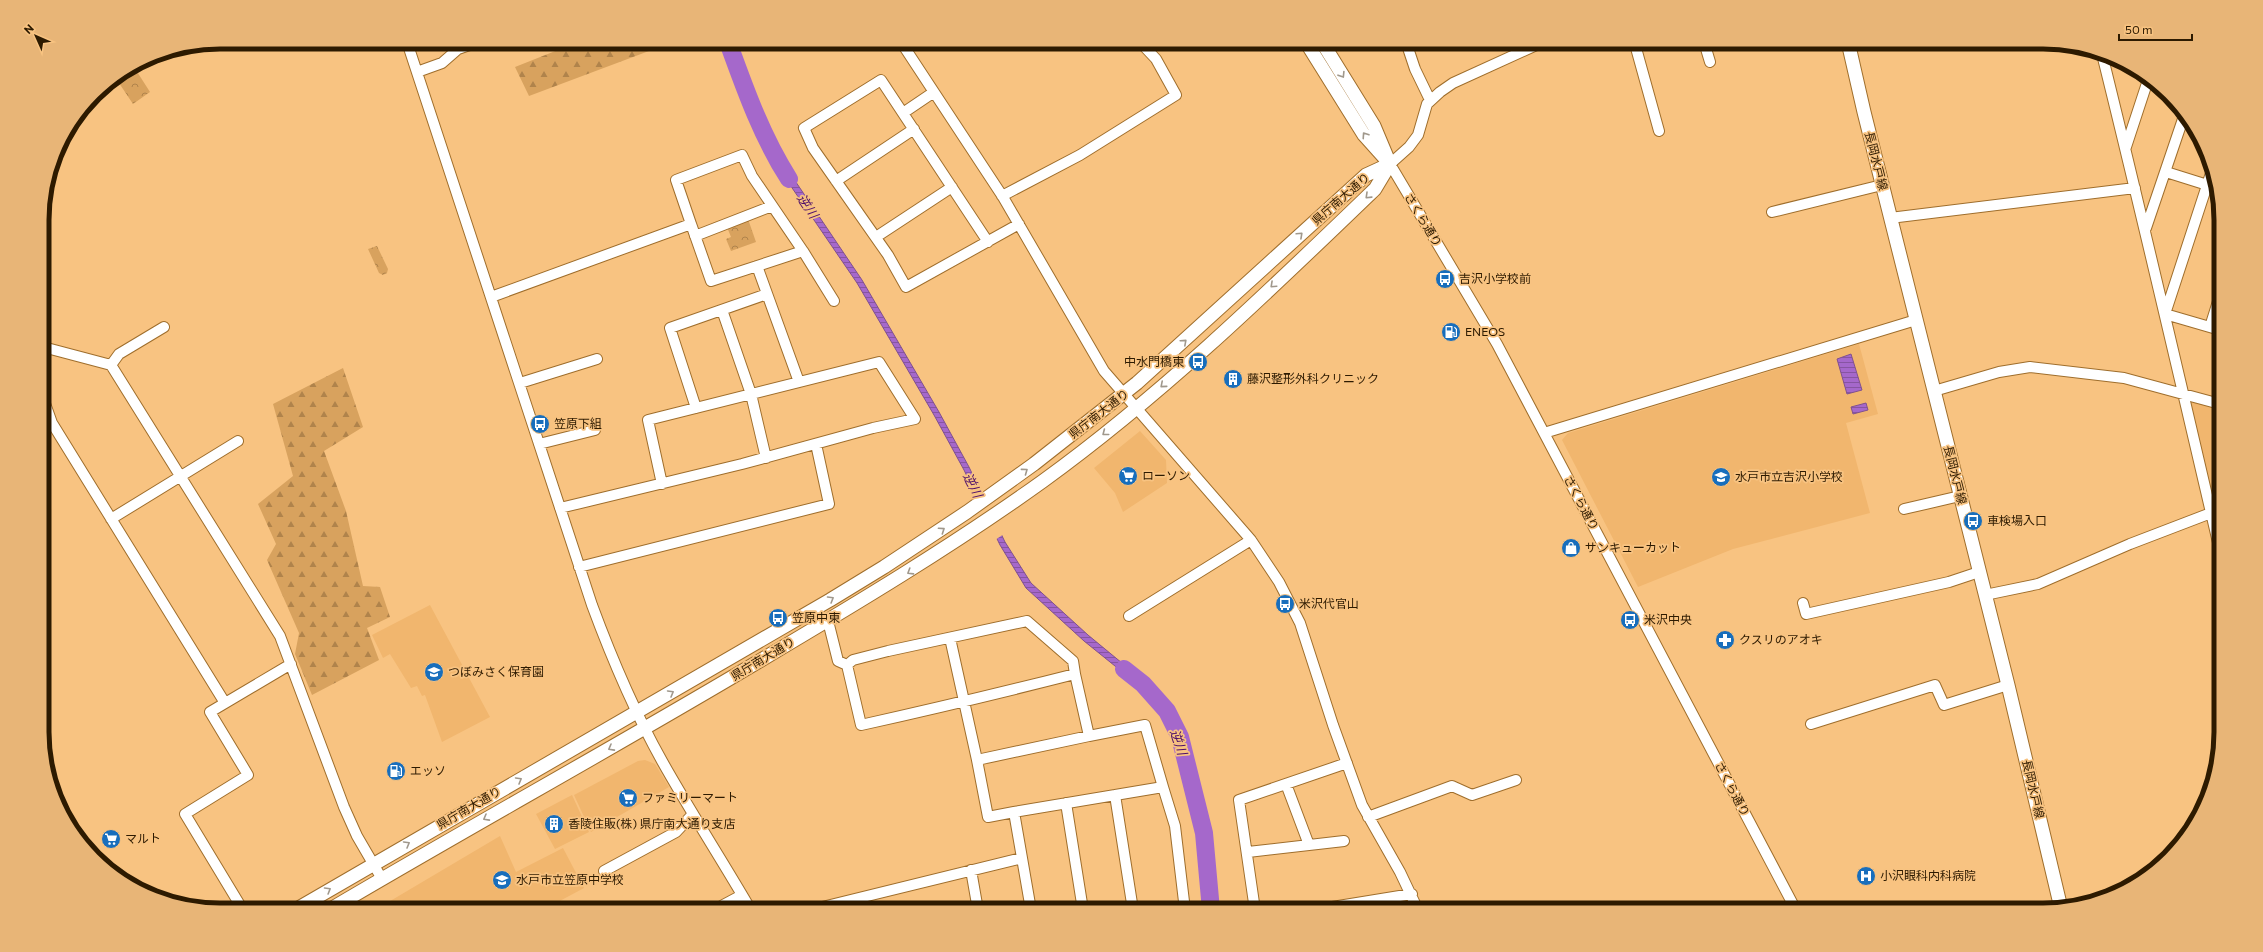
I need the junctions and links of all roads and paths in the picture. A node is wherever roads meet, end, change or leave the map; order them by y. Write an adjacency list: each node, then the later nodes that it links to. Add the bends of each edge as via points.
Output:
1 (409, 49): 14 (street)
2 (460, 49): 14 (street, via 442,63)
3 (905, 49): 16 (street)
4 (1147, 49): 31 (street, via 1156,59 1176,95 1080,155)
5 (1310, 49): 23 (main road, さくら通り, one-way to 5, via 1364,135)
6 (1326, 49): 23 (main road, さくら通り, one-way to 23, via 1374,126)
7 (1408, 49): 17 (street)
8 (1528, 49): 17 (street, via 1453,83)
9 (1636, 49): 21 (street)
10 (1706, 49): 13 (street)
11 (1850, 49): 26 (main road, 長岡水戸線)
12 (2103, 60): 22 (street)
13 (1710, 62)
14 (417, 72): 44 (street)
15 (2147, 84): 22 (street)
16 (934, 92): 18 (street); 31 (street)
17 (1430, 100): 23 (street, via 1418,135)
18 (903, 113): 20 (street); 25 (street, via 881,80 804,128 813,148)
19 (2182, 121): 24 (street)
20 (914, 129): 25 (street); 27 (street)
21 (1659, 131)
22 (2125, 148): 29 (street)
23 (1390, 164): 61 (main road, 県庁南大通り, one-way to 23, via 1366,175); 64 (main road, 県庁南大通り, one-way to 64, via 1370,194 1219,337); 67 (street, さくら通り, via 1469,295)
24 (2166, 172): 28 (street); 37 (street)
25 (836, 181): 39 (street)
26 (1882, 185): 33 (street); 34 (main road, 長岡水戸線)
27 (952, 187): 39 (street); 40 (street)
28 (2212, 187)
29 (2135, 188): 34 (street); 37 (street)
30 (2211, 189): 47 (street)
31 (1002, 196): 36 (street)
32 (772, 206): 35 (street, via 752,176 742,155 676,180); 38 (street); 41 (street)
33 (1772, 212)
34 (1890, 218): 49 (main road, 長岡水戸線)
35 (691, 224): 38 (street); 44 (street)
36 (1019, 224): 40 (street); 61 (street, via 1092,352)
37 (2146, 228): 47 (street)
38 (695, 236): 42 (street, via 711,281)
39 (876, 237): 40 (street, via 906,287)
40 (988, 242)
41 (803, 250): 42 (street); 45 (street)
42 (757, 266): 43 (street)
43 (767, 294): 46 (street); 56 (street)
44 (491, 297): 57 (street)
45 (834, 301)
46 (722, 310): 60 (street); 63 (street, via 670,328)
47 (2164, 314): 51 (street); 59 (street)
48 (2214, 314): 51 (street)
49 (1916, 320): 58 (main road, 長岡水戸線); 67 (street)
50 (164, 327): 55 (street, via 119,354)
51 (2210, 327): 52 (street)
52 (2214, 328)
53 (49, 349): 55 (street)
54 (597, 359): 57 (street)
55 (111, 365): 72 (street)
56 (799, 382): 60 (street); 70 (street, via 879,362 915,419)
57 (520, 383): 69 (street)
58 (1934, 390): 59 (street, via 1999,372 2030,367 2105,374); 74 (main road, 長岡水戸線)
59 (2182, 392): 62 (street); 77 (street)
60 (750, 394): 63 (street); 71 (street)
61 (1123, 395): 64 (street); 94 (main road, 県庁南大通り, one-way to 61, via 884,567 994,493)
62 (2214, 402)
63 (696, 408): 73 (street, via 648,420)
64 (1135, 409): 80 (street); 86 (main road, 県庁南大通り, one-way to 86, via 1045,479 977,527 908,573)
65 (49, 415): 78 (street)
66 (595, 430): 69 (street)
67 (1544, 432): 133 (street, さくら通り)
68 (238, 441): 72 (street)
69 (540, 444): 75 (street)
70 (816, 444): 71 (street); 81 (street, via 830,504)
71 (766, 458): 73 (street)
72 (182, 476): 78 (street); 88 (street, via 280,636)
73 (662, 484): 75 (street)
74 (1960, 496): 76 (street); 82 (main road, 長岡水戸線)
75 (560, 508): 81 (street)
76 (1904, 509)
77 (2212, 513): 79 (street); 83 (street, via 2130,544 2038,584)
78 (111, 519): 93 (street)
79 (2214, 522)
80 (1251, 540): 85 (street); 99 (street, via 1279,582 1297,618)
81 (579, 567): 94 (street, via 606,643)
82 (1979, 572): 83 (main road, 長岡水戸線); 84 (street, via 1949,582 1806,614)
83 (1985, 595): 91 (main road, 長岡水戸線)
84 (1803, 603)
85 (1129, 616)
86 (828, 621): 89 (street, via 838,661); 96 (main road, 県庁南大通り)
87 (950, 638): 89 (street, via 888,651 854,660); 90 (street, via 1027,621 1073,661); 92 (street)
88 (290, 664): 93 (street); 112 (street, via 344,807)
89 (847, 665): 92 (street, via 861,725)
90 (1075, 674): 92 (street); 97 (street)
91 (2008, 685): 95 (street, via 1944,705 1935,685); 118 (main road, 長岡水戸線)
92 (965, 701): 98 (street)
93 (225, 703): 119 (street, via 210,712 248,774 185,814)
94 (637, 712): 96 (street); 112 (main road, 県庁南大通り, one-way to 94)
95 (1811, 724)
96 (646, 728): 106 (street); 115 (main road, 県庁南大通り, one-way to 115)
97 (1089, 736): 98 (street); 102 (street, via 1144,725)
98 (977, 760): 105 (street, via 988,817)
99 (1347, 763): 101 (street); 107 (street)
100 (1516, 780): 107 (street, via 1472,795 1452,786)
101 (1286, 784): 109 (street); 110 (street, via 1239,800)
102 (1163, 786): 103 (street); 129 (street, via 1175,826)
103 (1115, 795): 104 (street); 128 (street)
104 (1066, 803): 105 (street); 127 (street)
105 (1014, 812): 111 (street)
106 (693, 814): 114 (street, via 676,832); 116 (street)
107 (1368, 817): 117 (street)
108 (1344, 841): 109 (street)
109 (1309, 845): 110 (street)
110 (1248, 852): 130 (street)
111 (1022, 858): 113 (street); 126 (street)
112 (373, 864): 115 (street); 120 (main road, 県庁南大通り, one-way to 112)
113 (971, 870): 124 (street); 125 (street)
114 (604, 871)
115 (382, 879): 121 (main road, 県庁南大通り)
116 (742, 894): 122 (street); 123 (street)
117 (1412, 894): 131 (street); 132 (street)
118 (2060, 902)
119 (238, 903)
120 (307, 903)
121 (341, 903)
122 (726, 903)
123 (747, 903)
124 (838, 903)
125 (977, 903)
126 (1030, 903)
127 (1083, 903)
128 (1132, 903)
129 (1184, 903)
130 (1254, 903)
131 (1357, 903)
132 (1415, 903)
133 (1792, 903)

